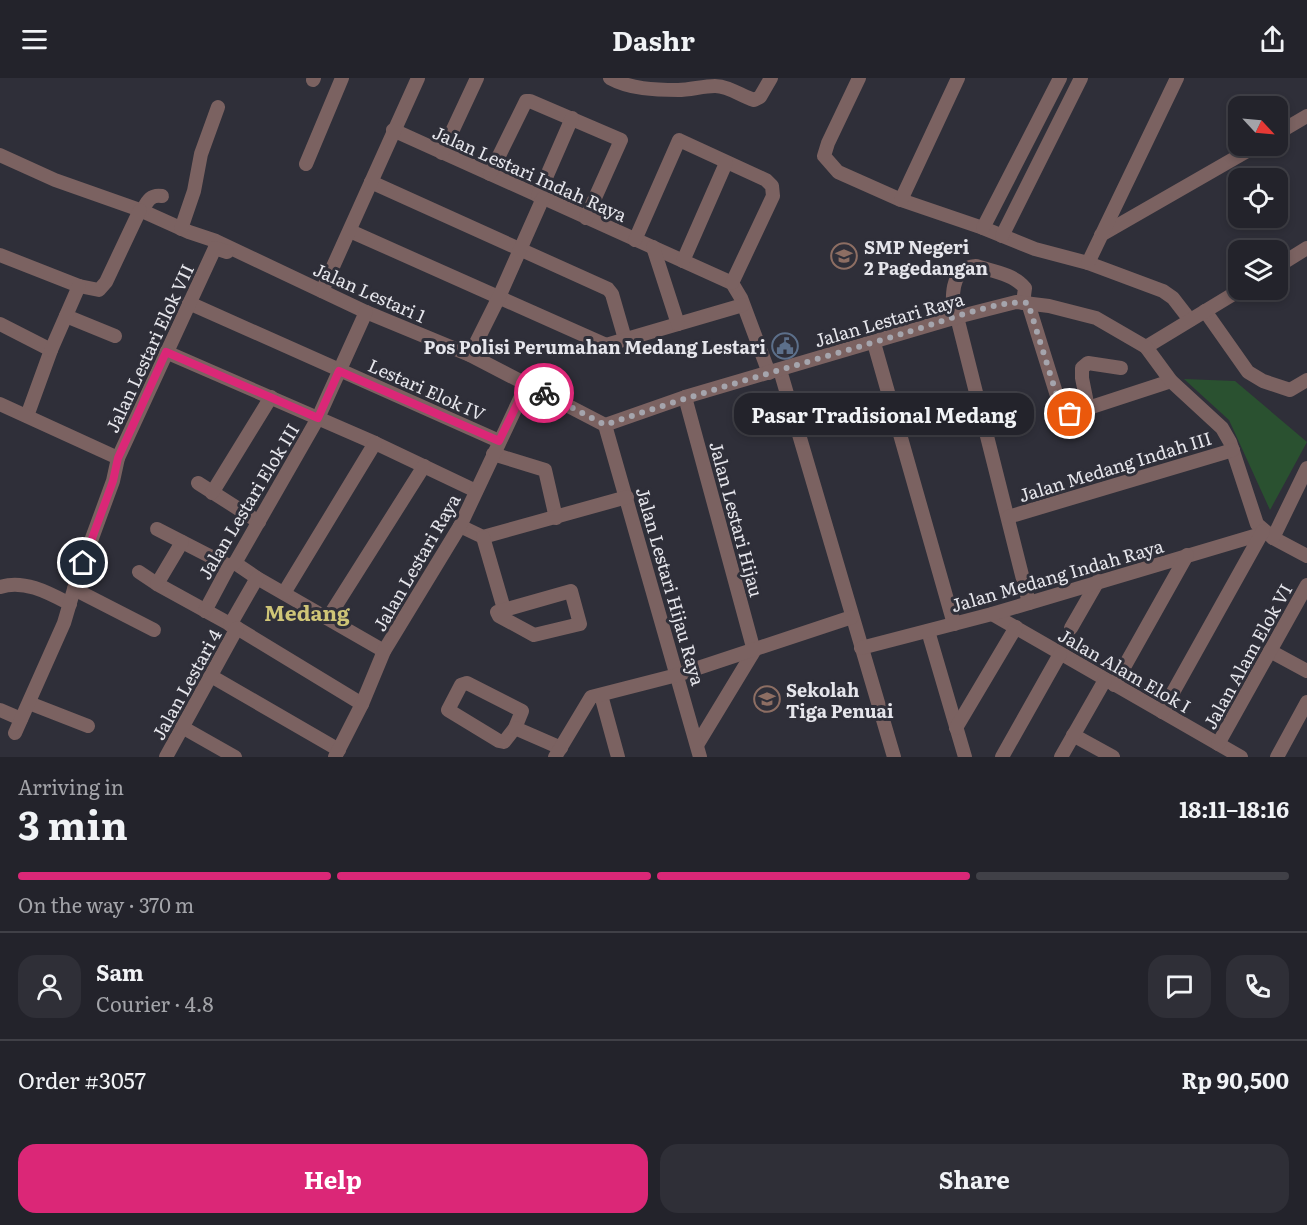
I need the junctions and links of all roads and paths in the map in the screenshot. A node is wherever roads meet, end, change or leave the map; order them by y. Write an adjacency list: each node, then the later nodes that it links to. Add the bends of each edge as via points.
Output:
1 (342, 78): 23 (street)
2 (418, 78): 18 (street)
3 (477, 78): 19 (street)
4 (610, 78): 11 (street, via 638,88)
5 (771, 78): 11 (street, via 754,100 731,89)
6 (860, 78): 28 (street, via 824,156 838,172)
7 (958, 78): 28 (street)
8 (1060, 78): 12 (street)
9 (1081, 78): 14 (street)
10 (1177, 78): 34 (street)
11 (682, 84)
12 (1045, 106): 14 (street); 31 (street)
13 (218, 107): 32 (street, via 201,154)
14 (1062, 115): 35 (street)
15 (1307, 116): 17 (street)
16 (572, 118): 24 (street, via 526,101); 27 (street); 30 (street, via 621,140)
17 (1288, 127)
18 (393, 130): 19 (street, Jalan Lestari Indah Raya); 25 (street)
19 (442, 153): 24 (street, Jalan Lestari Indah Raya)
20 (0, 155): 29 (street, Jalan Lestari 1)
21 (1239, 156): 34 (street)
22 (726, 163): 36 (street, via 679,140); 42 (street); 45 (street, via 766,180 773,190)
23 (306, 164)
24 (490, 174): 27 (street, Jalan Lestari Indah Raya)
25 (371, 182): 33 (street); 38 (street)
26 (162, 196): 29 (street, via 151,198)
27 (540, 197): 30 (street, Jalan Lestari Indah Raya); 38 (street)
28 (901, 200): 31 (street)
29 (141, 211): 32 (street, Jalan Lestari 1); 46 (street, via 106,282 99,290)
30 (586, 218): 36 (street, Jalan Lestari Indah Raya)
31 (983, 228): 35 (street)
32 (182, 229): 44 (street, Jalan Lestari 1)
33 (350, 231): 47 (street); 48 (street)
34 (1101, 235): 43 (street)
35 (1002, 236): 43 (street)
36 (635, 240): 37 (street, Jalan Lestari Indah Raya)
37 (653, 247): 42 (street, Jalan Lestari Indah Raya); 59 (street)
38 (520, 248): 48 (street); 61 (street, via 611,291)
39 (1307, 248): 41 (street)
40 (0, 255): 46 (street)
41 (1288, 260)
42 (683, 261): 45 (street, Jalan Lestari Indah Raya)
43 (1088, 263): 57 (street, via 1163,291)
44 (282, 272): 47 (street, Jalan Lestari 1); 50 (street, Jalan Lestari Elok VII, via 216,248)
45 (732, 283): 52 (street)
46 (79, 286): 55 (street)
47 (322, 291): 54 (street, Jalan Lestari 1)
48 (499, 297): 61 (street, via 602,344); 66 (street)
49 (1228, 297): 53 (street)
50 (189, 303): 65 (street, Jalan Lestari Elok VII); 68 (street, Lestari Elok IV)
51 (1026, 303): 56 (street, Jalan Lestari Raya, via 1016,302); 56 (street, via 1022,283 970,267 952,290); 63 (street, Jalan Lestari Raya, via 1096,318); 76 (street, via 1062,412 1070,414)
52 (743, 305): 59 (street); 69 (street)
53 (1205, 311): 57 (street); 70 (street, via 1248,372 1290,390)
54 (366, 312): 66 (street, Jalan Lestari 1); 68 (street, Jalan Lestari Elok III)
55 (66, 315): 60 (street); 64 (street)
56 (956, 318): 62 (street, Jalan Lestari Raya); 91 (street)
57 (1190, 320): 63 (street)
58 (0, 324): 64 (street)
59 (678, 324): 61 (street)
60 (115, 336)
61 (625, 339)
62 (874, 343): 69 (street, Jalan Lestari Raya); 117 (street)
63 (1146, 347): 71 (street)
64 (51, 350): 77 (street)
65 (166, 352): 73 (street); 84 (street, Jalan Lestari Elok VII)
66 (470, 355): 72 (street, Jalan Lestari 1)
67 (1121, 368): 76 (street, via 1088,363 1083,368)
68 (339, 371): 78 (street, Jalan Lestari Elok III); 80 (street, Lestari Elok IV)
69 (774, 372): 74 (street, Jalan Lestari Raya); 115 (street)
70 (1307, 380)
71 (1171, 381): 76 (street); 82 (street, via 1222,428)
72 (527, 384): 79 (street, Jalan Lestari 1); 80 (street, Jalan Lestari Raya)
73 (271, 398): 78 (street); 89 (street)
74 (685, 398): 79 (street, Jalan Lestari Raya); 125 (street, Jalan Lestari Hijau)
75 (0, 404): 77 (street)
76 (1088, 408)
77 (27, 416): 84 (street)
78 (318, 418): 81 (street); 93 (street, Jalan Lestari Elok III)
79 (605, 425): 90 (street, Jalan Lestari Hijau Raya)
80 (499, 441): 83 (street, Jalan Lestari Raya)
81 (375, 443): 85 (street); 109 (street)
82 (1233, 450): 91 (street, Jalan Medang Indah III); 96 (street, via 1255,519)
83 (493, 454): 88 (street, Jalan Lestari Raya); 92 (street, via 545,470)
84 (118, 458): 108 (street, Jalan Lestari Elok VII)
85 (424, 466): 88 (street); 116 (street)
86 (1307, 468): 96 (street)
87 (198, 483): 89 (street)
88 (476, 491): 94 (street, Jalan Lestari Raya)
89 (212, 493): 93 (street)
90 (627, 497): 92 (street); 129 (street, Jalan Lestari Hijau Raya)
91 (1008, 517): 110 (street)
92 (556, 518): 97 (street)
93 (259, 522): 101 (street, Jalan Lestari Elok III)
94 (460, 526): 97 (street); 124 (street, Jalan Lestari Raya)
95 (158, 529): 98 (street)
96 (1266, 534): 99 (street, Jalan Medang Indah Raya); 100 (street); 137 (street)
97 (483, 537): 112 (street)
98 (182, 542): 101 (street); 105 (street)
99 (1187, 555): 104 (street, Jalan Medang Indah Raya); 131 (street)
100 (1307, 556)
101 (232, 565): 103 (street); 113 (street, Jalan Lestari Elok III)
102 (139, 572): 105 (street)
103 (257, 578): 109 (street); 118 (street, Jalan Lestari 4)
104 (1098, 581): 110 (street, Jalan Medang Indah Raya); 120 (street)
105 (157, 584): 113 (street)
106 (1307, 585): 126 (street, Jalan Alam Elok VI)
107 (0, 587): 111 (street, via 34,587)
108 (74, 589): 111 (street, Jalan Lestari Elok VII); 121 (street)
109 (284, 593): 116 (street)
110 (1029, 603): 114 (street, Jalan Medang Indah Raya)
111 (69, 604): 134 (street, Jalan Lestari Elok VII)
112 (504, 609): 112 (street, via 497,612 499,616 534,635 580,622 571,591)
113 (205, 611): 118 (street)
114 (992, 614): 117 (street, Jalan Medang Indah Raya); 119 (street, Jalan Alam Elok I)
115 (852, 617): 123 (street); 125 (street)
116 (328, 618): 124 (street)
117 (954, 624): 122 (street, Jalan Medang Indah Raya)
118 (234, 627): 130 (street, Jalan Lestari 4); 135 (street)
119 (1016, 627): 127 (street, Jalan Alam Elok I); 142 (street)
120 (1071, 628)
121 (154, 630)
122 (927, 631): 123 (street, Jalan Medang Indah Raya); 142 (street)
123 (861, 648): 152 (street)
124 (384, 651): 135 (street, Jalan Lestari Raya)
125 (754, 651): 129 (street); 146 (street)
126 (1270, 651): 128 (street); 145 (street, Jalan Alam Elok VI)
127 (1060, 654): 131 (street, Jalan Alam Elok I); 154 (street)
128 (1307, 671)
129 (677, 675): 132 (street); 146 (street, Jalan Lestari Hijau Raya)
130 (211, 676): 140 (street, Jalan Lestari 4); 148 (street)
131 (1109, 682): 137 (street, Jalan Alam Elok I); 144 (street)
132 (601, 695): 147 (street, via 590,698); 151 (street)
133 (1307, 702): 158 (street)
134 (29, 703): 138 (street, Jalan Lestari Elok VII); 139 (street)
135 (362, 704): 148 (street, Jalan Lestari Raya)
136 (0, 710): 138 (street)
137 (1162, 712): 145 (street, Jalan Alam Elok I)
138 (21, 719): 143 (street, Jalan Lestari Elok VII)
139 (88, 726)
140 (182, 727): 149 (street); 150 (street, Jalan Lestari 4)
141 (515, 728): 141 (street, via 520,710 473,684 461,685 448,709 499,741 508,739); 147 (street)
142 (956, 728): 153 (street)
143 (15, 733)
144 (1073, 735): 155 (street); 156 (street)
145 (1218, 744): 157 (street, Jalan Alam Elok I)
146 (699, 751)
147 (558, 752)
148 (337, 753)
149 (232, 756)
150 (166, 757)
151 (618, 757)
152 (894, 757)
153 (965, 757)
154 (1002, 757)
155 (1061, 757)
156 (1113, 757)
157 (1241, 757)
158 (1277, 757)

